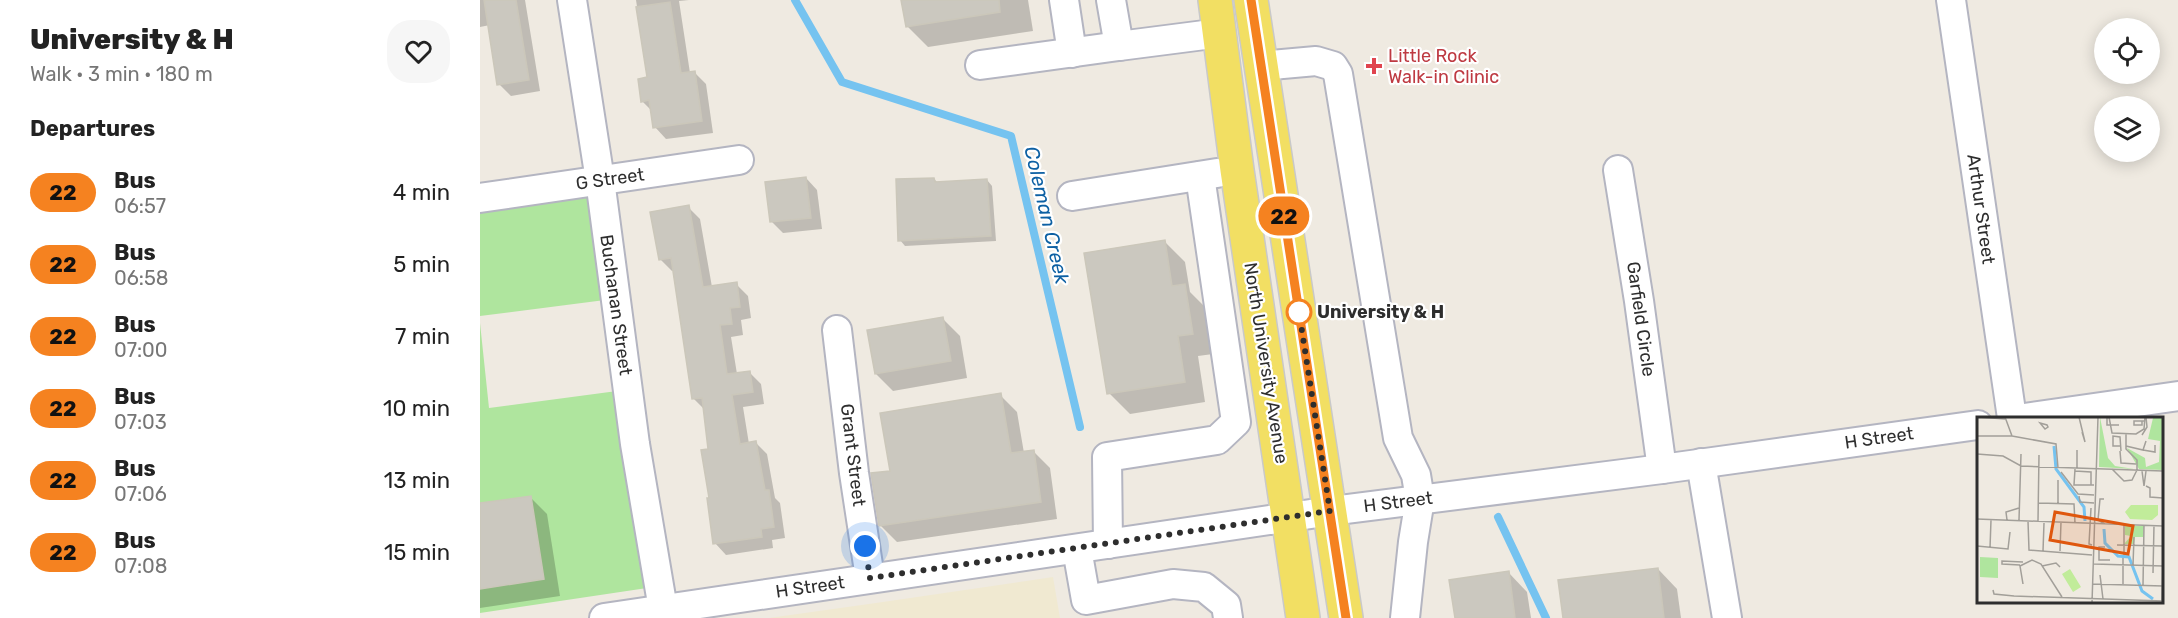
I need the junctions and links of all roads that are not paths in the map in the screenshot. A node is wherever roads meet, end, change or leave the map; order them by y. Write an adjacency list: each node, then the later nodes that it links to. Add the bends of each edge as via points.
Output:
1 (572, 0): 16 (street, Buchanan Street)
2 (1064, 0): 9 (street)
3 (1111, 0): 8 (street)
4 (1215, 0): 7 (main road, North University Avenue)
5 (1251, 0): 11 (main road)
6 (1951, 0): 21 (street, Arthur Street)
7 (1220, 33): 8 (street); 13 (main road, North University Avenue)
8 (1119, 46): 9 (street)
9 (1072, 53): 10 (street)
10 (980, 65)
11 (1261, 66): 26 (street, via 1316,61 1333,66 1338,74 1398,438 1416,475); 27 (main road)
12 (739, 159): 16 (street, G Street)
13 (1237, 170): 15 (street); 28 (main road, North University Avenue)
14 (1617, 170): 25 (street, Garfield Circle)
15 (1200, 176): 17 (street); 29 (street, via 1236,422 1216,440 1107,457)
16 (600, 180): 18 (street, G Street); 32 (street, Buchanan Street, via 635,444)
17 (1072, 196)
18 (480, 198)
19 (837, 330): 31 (street, Grant Street)
20 (2178, 396): 22 (street)
21 (2012, 417)
22 (2031, 417)
23 (1977, 425): 24 (street, H Street)
24 (1701, 463): 25 (street, H Street); 38 (street)
25 (1662, 469): 26 (street, H Street)
26 (1420, 499): 27 (street, H Street); 37 (street)
27 (1330, 511): 28 (street, H Street); 36 (main road)
28 (1289, 517): 29 (street, H Street); 35 (main road, North University Avenue)
29 (1108, 544): 30 (street, H Street)
30 (1077, 549): 31 (street, H Street); 34 (street, via 1086,600 1173,584 1204,587 1226,605)
31 (870, 578): 32 (street, H Street)
32 (663, 609): 33 (street, H Street)
33 (604, 618)
34 (1228, 618)
35 (1304, 618)
36 (1346, 618)
37 (1405, 618)
38 (1727, 618)

